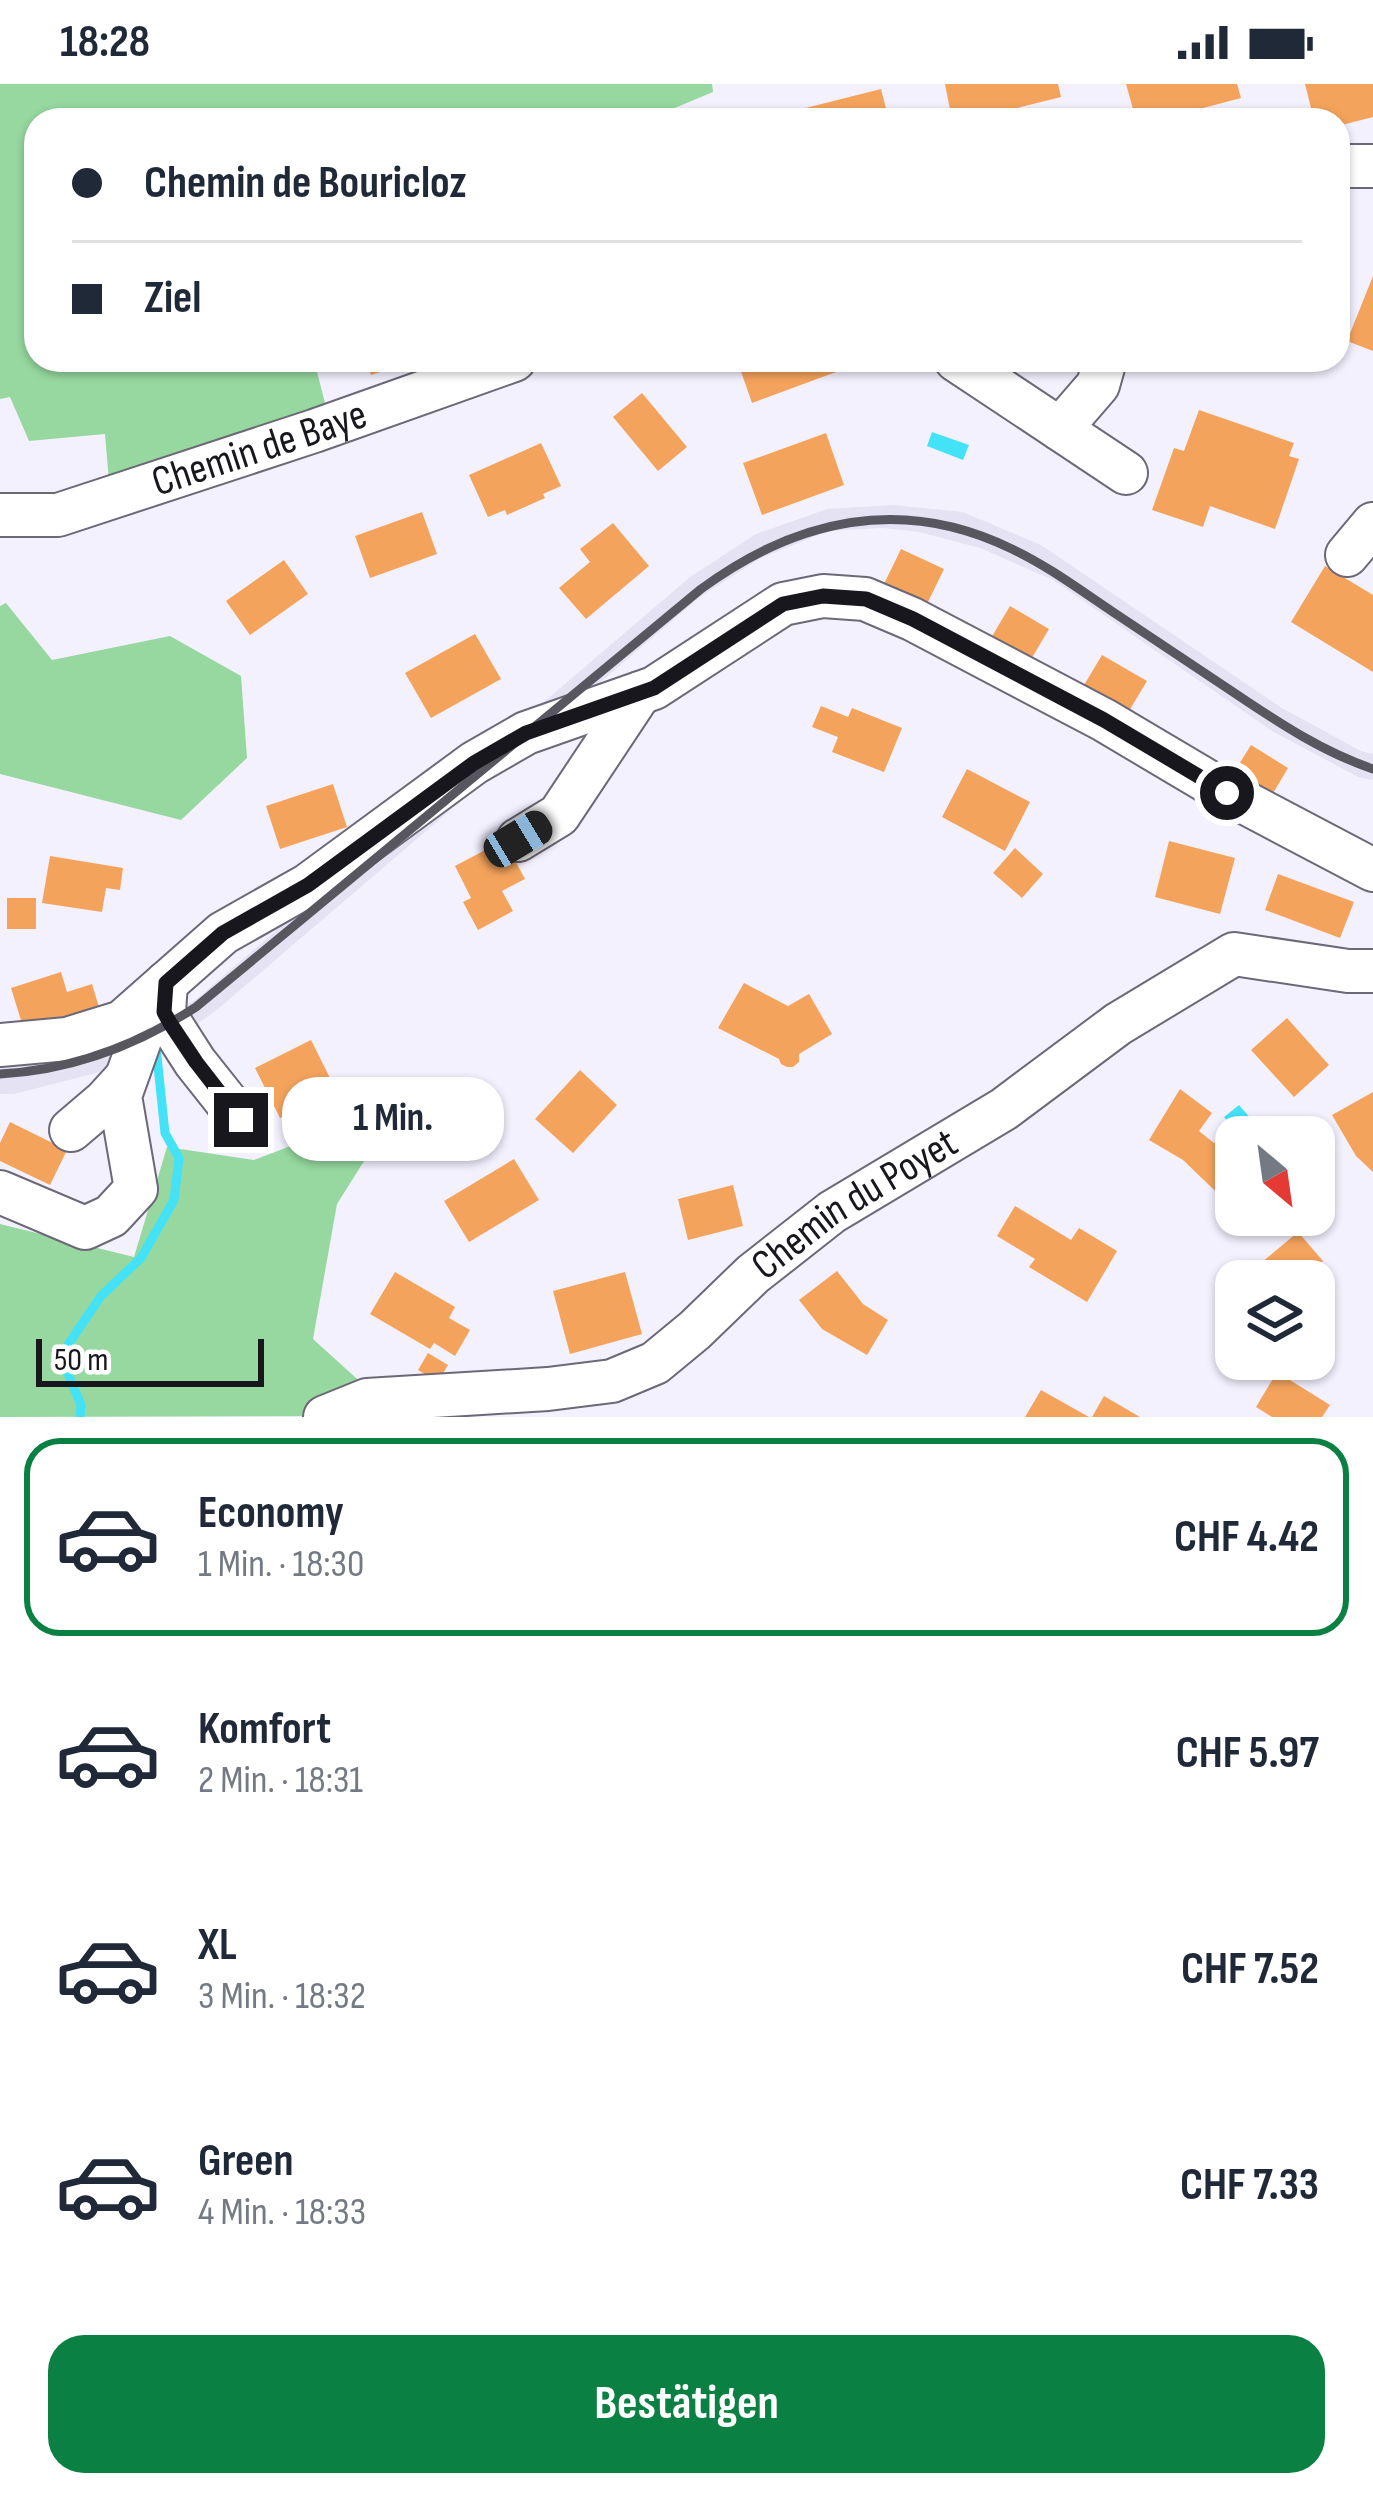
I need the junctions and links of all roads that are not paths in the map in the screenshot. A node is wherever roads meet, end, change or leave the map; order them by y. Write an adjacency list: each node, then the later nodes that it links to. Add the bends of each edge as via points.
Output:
1 (480, 372): 6 (street, Chemin de Baye, via 58,515)
2 (974, 372): 4 (street)
3 (1102, 372): 4 (street)
4 (1060, 429): 5 (street)
5 (1126, 472)
6 (0, 515)
7 (640, 693): 8 (street, via 559,815); 9 (street, via 783,604 866,599); 11 (street, via 526,733 474,763 308,885 223,933)
8 (518, 839)
9 (1373, 870)
10 (1373, 971): 17 (street, Chemin du Poyet, via 1234,954 1118,1024 1004,1109 832,1212 655,1363 612,1381 367,1400)
11 (161, 987): 12 (street, via 122,1022 68,1040); 13 (street); 14 (street, via 170,1023)
12 (0, 1045)
13 (126, 1078): 15 (street); 16 (street, via 120,1096 136,1190 111,1216 85,1228)
14 (241, 1120)
15 (70, 1130)
16 (0, 1192)
17 (325, 1417)

